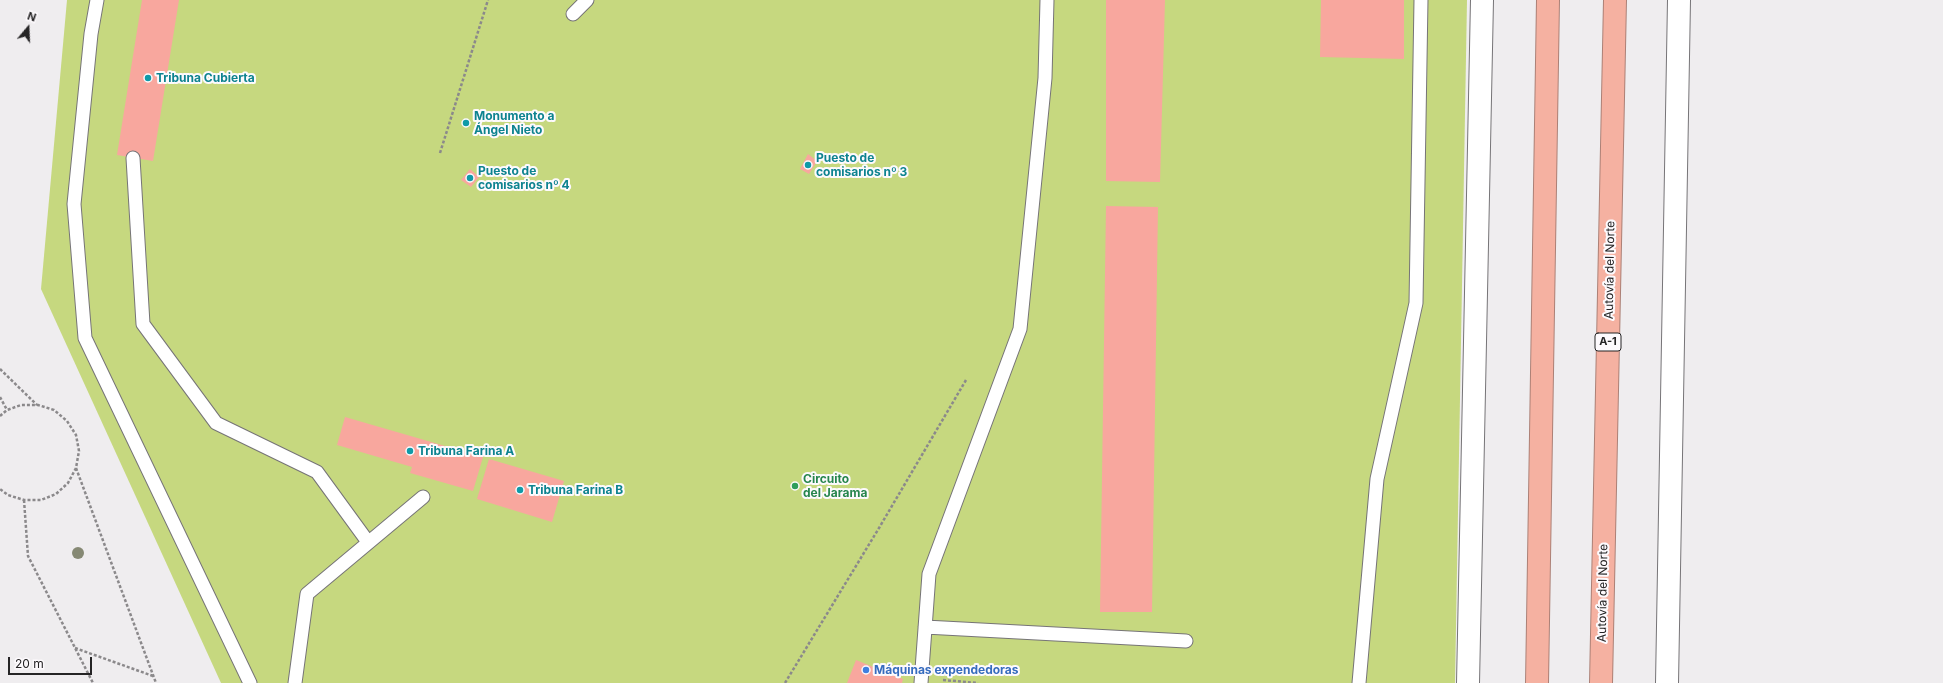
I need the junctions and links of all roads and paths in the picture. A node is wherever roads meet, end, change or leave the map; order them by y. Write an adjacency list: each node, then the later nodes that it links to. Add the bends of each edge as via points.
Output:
1 (97, 0): 31 (lane, via 91,34 74,204 84,338)
2 (488, 0): 11 (path)
3 (586, 0): 10 (lane)
4 (1047, 0): 24 (lane, via 1045,78 1020,329 929,574)
5 (1421, 0): 35 (lane, via 1416,303 1377,479)
6 (1482, 0): 36 (street)
7 (1548, 0): 37 (highway)
8 (1615, 0): 38 (highway, Autovía del Norte / A-1)
9 (1679, 0): 39 (street)
10 (574, 14)
11 (440, 153)
12 (133, 158): 23 (lane, via 143,324 216,422 317,472)
13 (0, 369): 16 (path)
14 (966, 380): 33 (path)
15 (0, 397): 17 (path)
16 (38, 405): 17 (path, via 21,405); 19 (path, via 54,410 67,421 76,435 79,451)
17 (7, 410): 18 (path)
18 (0, 416)
19 (76, 468): 22 (path, via 68,483 56,494 40,500); 27 (path)
20 (0, 489): 22 (path, via 8,495)
21 (423, 497): 23 (lane)
22 (24, 500): 26 (path, via 28,556)
23 (368, 542): 32 (lane, via 307,594)
24 (925, 627): 25 (lane); 28 (lane)
25 (1186, 641)
26 (74, 648): 27 (path); 29 (path)
27 (153, 676): 30 (path)
28 (921, 681): 34 (path)
29 (93, 683)
30 (156, 683)
31 (250, 683)
32 (295, 683)
33 (785, 683)
34 (978, 683)
35 (1358, 683)
36 (1468, 683)
37 (1537, 683)
38 (1601, 683)
39 (1667, 683)

